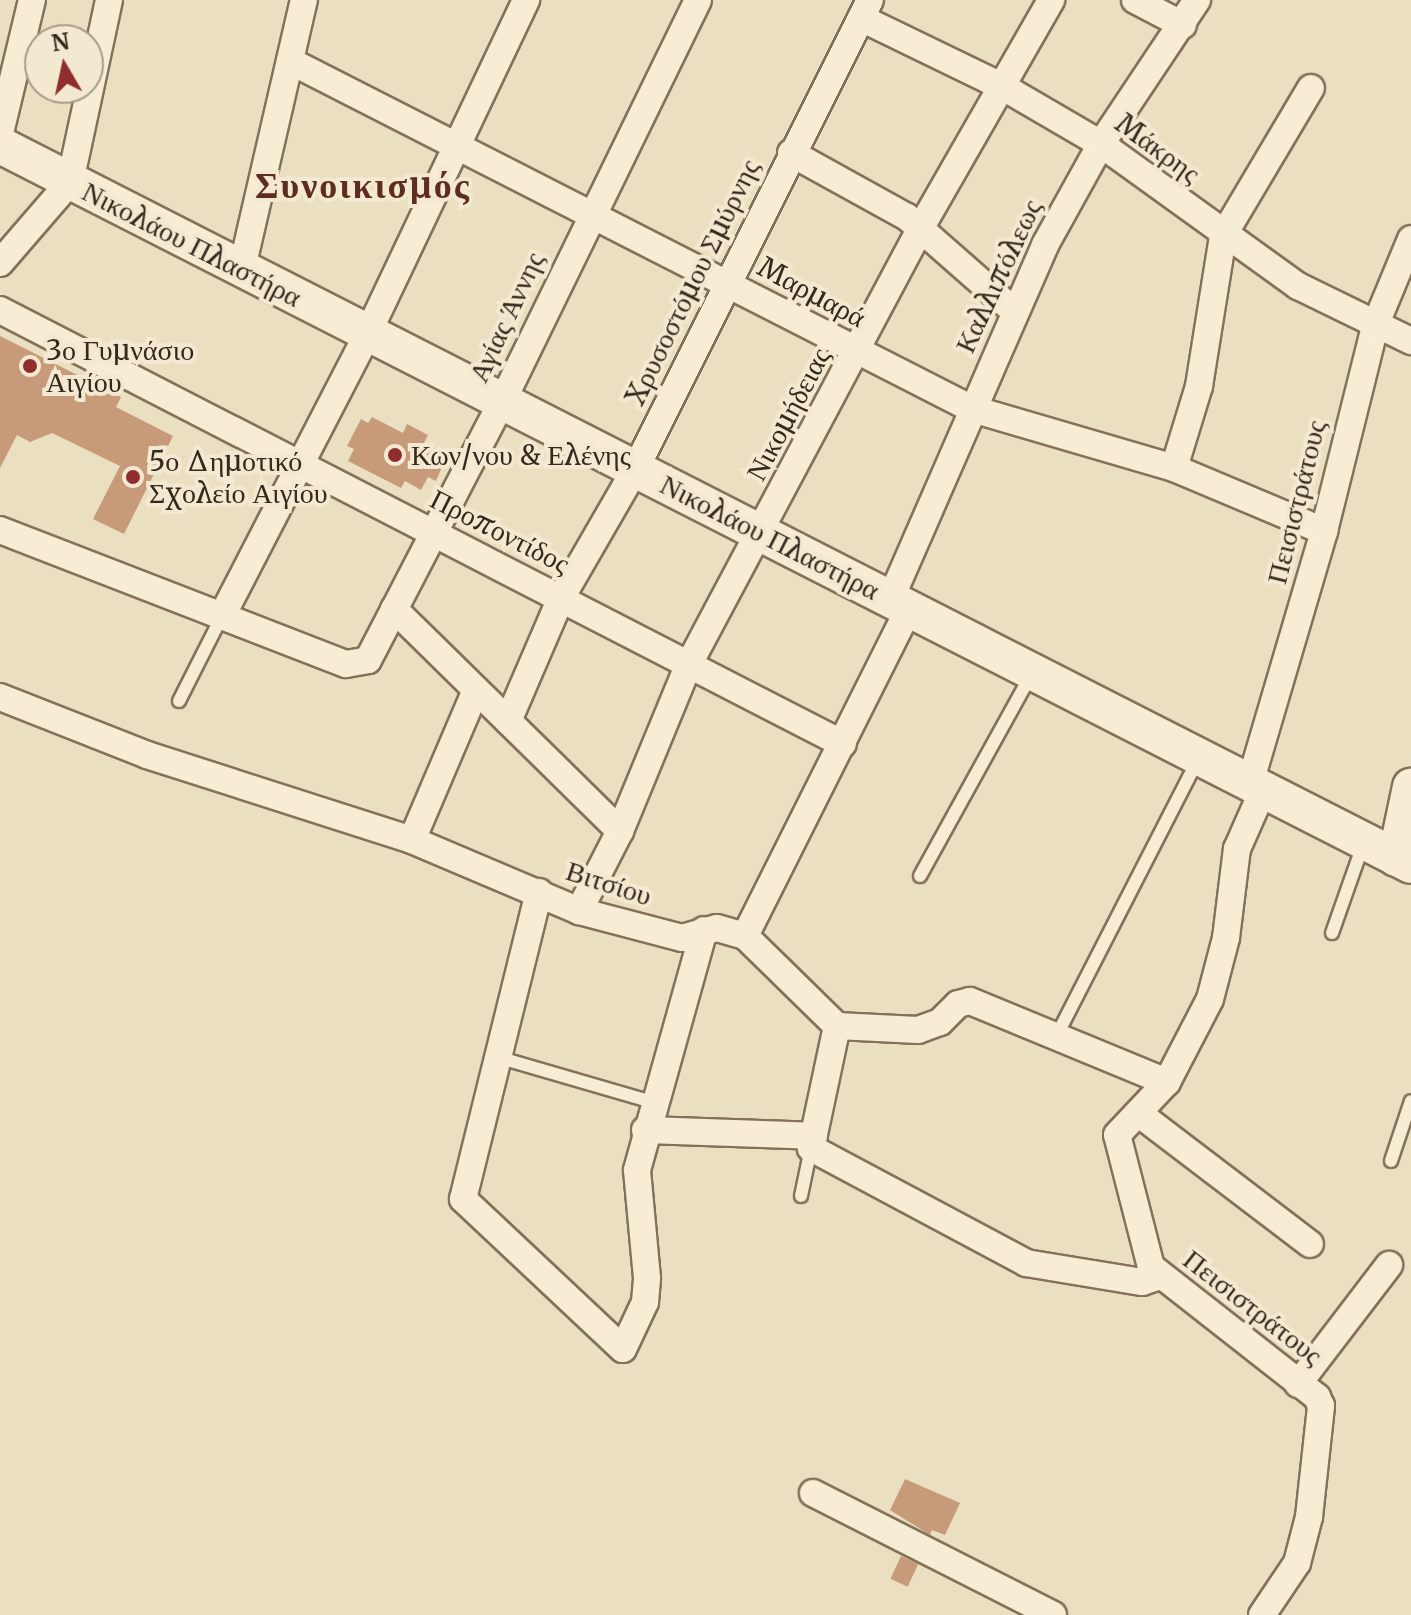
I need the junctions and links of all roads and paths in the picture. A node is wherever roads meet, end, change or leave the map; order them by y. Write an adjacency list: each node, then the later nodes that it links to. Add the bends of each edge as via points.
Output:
1 (32, 0): 14 (street)
2 (109, 0): 19 (street)
3 (304, 0): 11 (street)
4 (526, 0): 17 (street)
5 (698, 0): 20 (street, Αγίας Άννης)
6 (1051, 0): 12 (street, Νικομήδειας)
7 (1135, 0): 10 (street)
8 (1197, 0): 10 (street, Καλλιπόλεως)
9 (865, 9): 12 (street, Μάκρης); 18 (street, Χρυσοστόμου Σμύρνης)
10 (1183, 25): 15 (street, Καλλιπόλεως)
11 (290, 61): 17 (street, Μαρμαρά); 25 (street)
12 (1005, 88): 15 (street, Μάκρης); 21 (street, Νικομήδειας)
13 (1311, 88): 22 (street)
14 (0, 133)
15 (1101, 144): 22 (street, Μάκρης); 28 (street, Καλλιπόλεως)
16 (0, 145): 19 (main road, Νικολάου Πλαστήρα)
17 (454, 145): 20 (street, Μαρμαρά); 30 (street)
18 (791, 153): 21 (street, via 892,207); 26 (street, Χρυσοστόμου Σμύρνης)
19 (70, 182): 24 (street); 25 (main road, Νικολάου Πλαστήρα)
20 (590, 214): 26 (street, Μαρμαρά); 33 (street, Αγίας Άννης)
21 (920, 229): 28 (street); 32 (street, Νικομήδειας)
22 (1223, 236): 29 (street, Μάκρης, via 1298,286); 36 (street, via 1199,386)
23 (1411, 239): 29 (street, Πεισιστράτους)
24 (0, 263)
25 (242, 268): 30 (main road, Νικολάου Πλαστήρα)
26 (727, 283): 32 (street, Μαρμαρά); 37 (street, Χρυσοστόμου Σμύρνης)
27 (0, 310): 35 (street, Προποντίδος)
28 (1013, 310): 34 (street, Καλλιπόλεως)
29 (1375, 326): 31 (street, Μάκρης); 39 (street, Πεισιστράτους)
30 (368, 333): 33 (main road, Νικολάου Πλαστήρα); 35 (street)
31 (1411, 341)
32 (857, 352): 34 (street, Μαρμαρά); 41 (street, Νικομήδειας)
33 (502, 402): 37 (main road, Νικολάου Πλαστήρα); 40 (street, Αγίας Άννης)
34 (972, 409): 36 (street, Μαρμαρά); 43 (street, Καλλιπόλεως)
35 (300, 464): 40 (street, Προποντίδος); 45 (street)
36 (1174, 468): 39 (street, Μαρμαρά)
37 (635, 470): 41 (main road, Νικολάου Πλαστήρα); 42 (street, Χρυσοστόμου Σμύρνης)
38 (0, 530): 45 (street)
39 (1324, 531): 54 (street, Πεισιστράτους)
40 (434, 533): 42 (street, Προποντίδος); 44 (street, Αγίας Άννης)
41 (761, 533): 43 (main road, Νικολάου Πλαστήρα); 46 (street, Νικομήδειας)
42 (561, 598): 46 (street, Προποντίδος); 51 (street, Χρυσοστόμου Σμύρνης)
43 (900, 603): 47 (main road, Νικολάου Πλαστήρα); 52 (street, Καλλιπόλεως)
44 (394, 609): 45 (street, Αγίας Άννης, via 368,660 346,664); 48 (street)
45 (222, 616): 50 (lane)
46 (689, 664): 52 (street, Προποντίδος); 56 (street, Νικομήδειας)
47 (1032, 672): 53 (main road, Νικολάου Πλαστήρα); 60 (lane)
48 (476, 690): 51 (street); 57 (street)
49 (0, 697): 57 (street, Βιτσίου, via 147,755)
50 (179, 701)
51 (508, 721): 56 (street)
52 (843, 744): 65 (street, Καλλιπόλεως)
53 (1199, 757): 54 (main road, Νικολάου Πλαστήρα); 67 (lane)
54 (1256, 786): 58 (main road, Νικολάου Πλαστήρα); 69 (street, Πεισιστράτους, via 1237,849 1226,938 1210,999)
55 (1411, 787): 59 (main road)
56 (620, 831): 62 (street, Νικομήδειας)
57 (412, 840): 61 (street, Βιτσίου)
58 (1364, 841): 59 (main road, Νικολάου Πλαστήρα); 64 (lane)
59 (1404, 862)
60 (920, 876)
61 (539, 892): 62 (street, Βιτσίου); 68 (street)
62 (579, 911): 63 (street, Βιτσίου, via 682,938)
63 (704, 930): 65 (street, Βιτσίου); 71 (street)
64 (1332, 933)
65 (745, 936): 66 (street)
66 (837, 1026): 67 (street, via 918,1030 970,1001); 74 (street)
67 (1057, 1035): 69 (street)
68 (497, 1057): 71 (lane); 73 (street, via 463,1199 623,1349 645,1302 637,1170)
69 (1167, 1082): 72 (street, Πεισιστράτους)
70 (1411, 1101): 75 (lane)
71 (652, 1102): 73 (street)
72 (1138, 1113): 77 (street); 79 (street, Πεισιστράτους, via 1117,1135 1151,1267)
73 (645, 1130): 74 (street)
74 (812, 1142): 76 (lane); 79 (street, via 1026,1263 1142,1282)
75 (1391, 1161)
76 (801, 1196)
77 (1310, 1244)
78 (1389, 1265): 80 (street)
79 (1160, 1276): 80 (street, Πεισιστράτους)
80 (1298, 1384): 83 (street, Πεισιστράτους, via 1321,1406 1309,1517 1297,1563)
81 (813, 1493): 82 (street)
82 (1053, 1615)
83 (1262, 1615)

